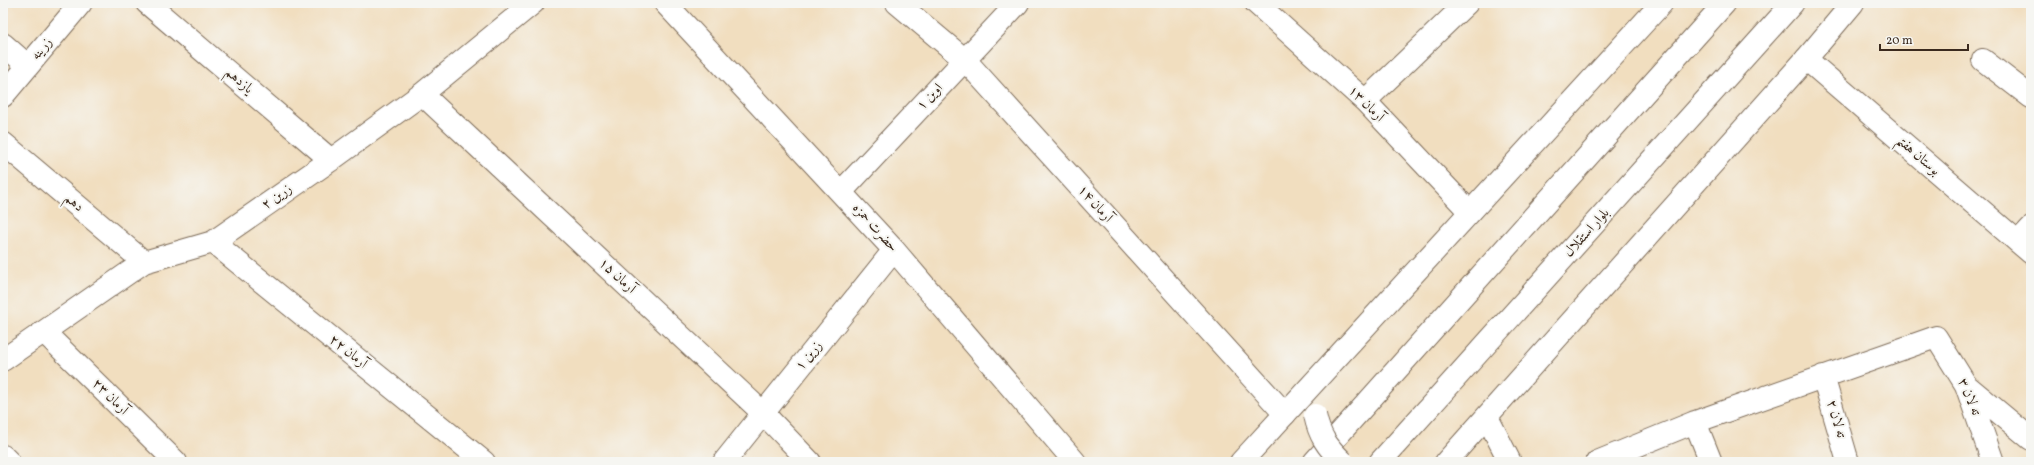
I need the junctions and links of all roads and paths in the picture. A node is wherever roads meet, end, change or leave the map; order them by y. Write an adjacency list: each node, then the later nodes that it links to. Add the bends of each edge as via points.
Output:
1 (81, 3): 17 (street, زرینه)
2 (147, 3): 23 (street, یازدهم)
3 (533, 3): 18 (street, زرین ۲)
4 (665, 3): 24 (street, حضرت حمزه)
5 (897, 3): 15 (street, آرمان ۱۴)
6 (1018, 3): 15 (street, اوین ۱)
7 (1256, 3): 21 (street, آرمان ۱۳)
8 (1467, 3): 21 (street)
9 (1662, 3): 25 (street)
10 (1725, 3): 48 (street)
11 (1793, 3): 50 (street, بلوار استقلال)
12 (1853, 3): 14 (street)
13 (3, 44): 17 (street)
14 (1806, 59): 26 (street, بوستان هفتم); 37 (street)
15 (965, 60): 24 (street, اوین ۱); 36 (street, آرمان ۱۴)
16 (1983, 60): 20 (street)
17 (28, 66): 19 (street, زرینه)
18 (422, 94): 23 (street, زرین ۲); 35 (street, آرمان ۱۵)
19 (3, 96)
20 (2031, 97)
21 (1365, 101): 25 (street, آرمان ۱۳)
22 (3, 143): 29 (street, دهم)
23 (331, 160): 27 (street, زرین ۲)
24 (841, 192): 28 (street, حضرت حمزه)
25 (1470, 212): 32 (street)
26 (2027, 241)
27 (213, 242): 29 (street, زرین ۲); 43 (street, آرمان ۲۲)
28 (894, 250): 35 (street, زرین ۱); 46 (street, حضرت حمزه)
29 (144, 262): 30 (street, زرین ۲)
30 (44, 332): 31 (street, زرین ۲); 42 (street, آرمان ۲۳)
31 (3, 360)
32 (1322, 374): 36 (street); 49 (street, bridge, via 1315,415 1318,432)
33 (1823, 376): 34 (street, ته لان ۳, via 1936,337); 38 (street); 55 (street, ته لان ۲)
34 (1966, 385): 39 (street); 56 (street, ته لان ۳)
35 (763, 414): 44 (street, زرین ۱); 45 (street, آرمان ۱۵)
36 (1285, 414): 47 (street)
37 (1487, 417): 51 (street); 52 (street)
38 (1694, 422): 53 (street); 54 (street)
39 (2031, 439)
40 (3, 456): 41 (street)
41 (9, 462)
42 (176, 462)
43 (484, 462)
44 (724, 462)
45 (810, 462)
46 (1075, 462)
47 (1241, 462)
48 (1314, 462)
49 (1343, 462)
50 (1380, 462)
51 (1446, 462)
52 (1510, 462)
53 (1597, 462)
54 (1710, 462)
55 (1848, 462)
56 (1993, 462)

